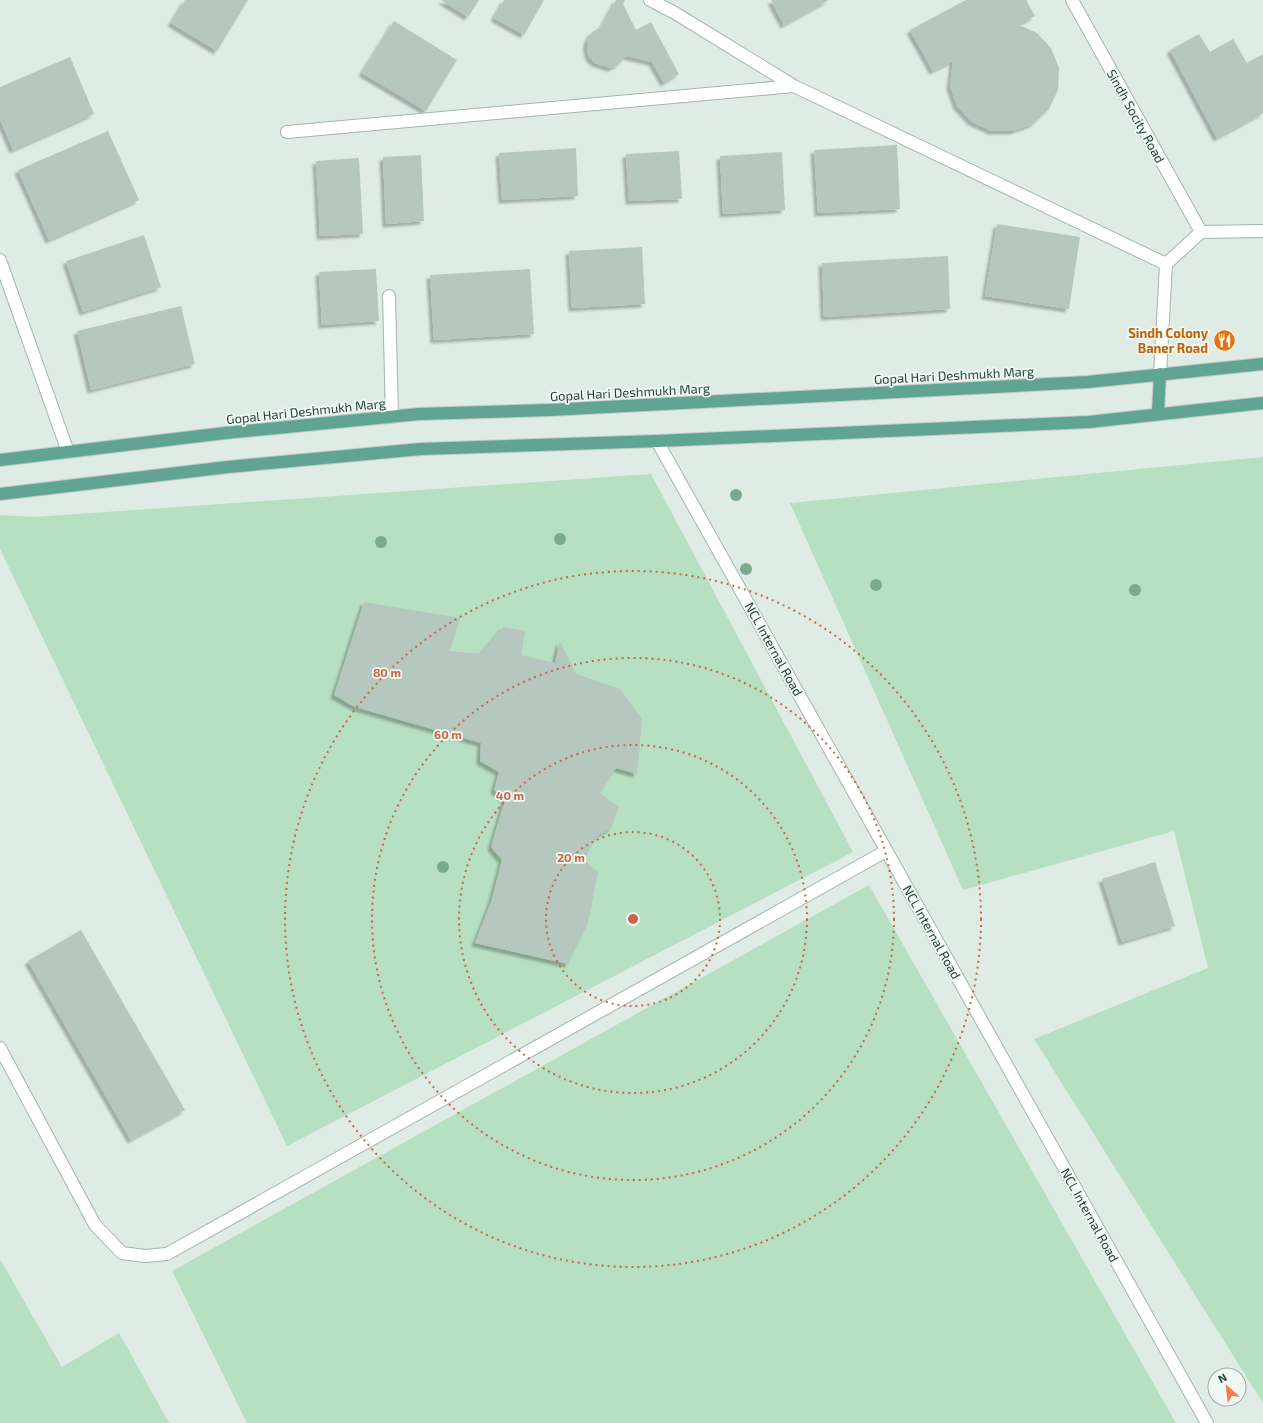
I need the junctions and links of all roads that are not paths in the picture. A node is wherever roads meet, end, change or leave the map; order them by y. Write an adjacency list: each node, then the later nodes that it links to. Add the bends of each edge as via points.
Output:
1 (650, 0): 4 (street)
2 (668, 0): 4 (street)
3 (1072, 0): 8 (street, Sindh Socity Road)
4 (675, 13): 5 (street)
5 (794, 86): 6 (street); 10 (street)
6 (287, 132)
7 (1263, 231): 8 (street)
8 (1200, 232): 10 (street)
9 (0, 260): 18 (street)
10 (1166, 264): 13 (street)
11 (389, 296): 16 (street)
12 (1263, 364): 13 (main road, Gopal Hari Deshmukh Marg)
13 (1160, 374): 15 (main road); 16 (main road, Gopal Hari Deshmukh Marg, via 1088,382)
14 (1263, 403): 15 (main road)
15 (1158, 413): 17 (main road, via 1089,422)
16 (392, 417): 18 (main road, Gopal Hari Deshmukh Marg, via 225,433)
17 (657, 441): 20 (main road, via 421,449); 21 (street, NCL Internal Road)
18 (68, 452): 19 (main road, Gopal Hari Deshmukh Marg)
19 (0, 460)
20 (0, 494)
21 (886, 851): 22 (street, via 167,1254 145,1256 122,1253 95,1225); 23 (street, NCL Internal Road)
22 (0, 1048)
23 (1207, 1423)

